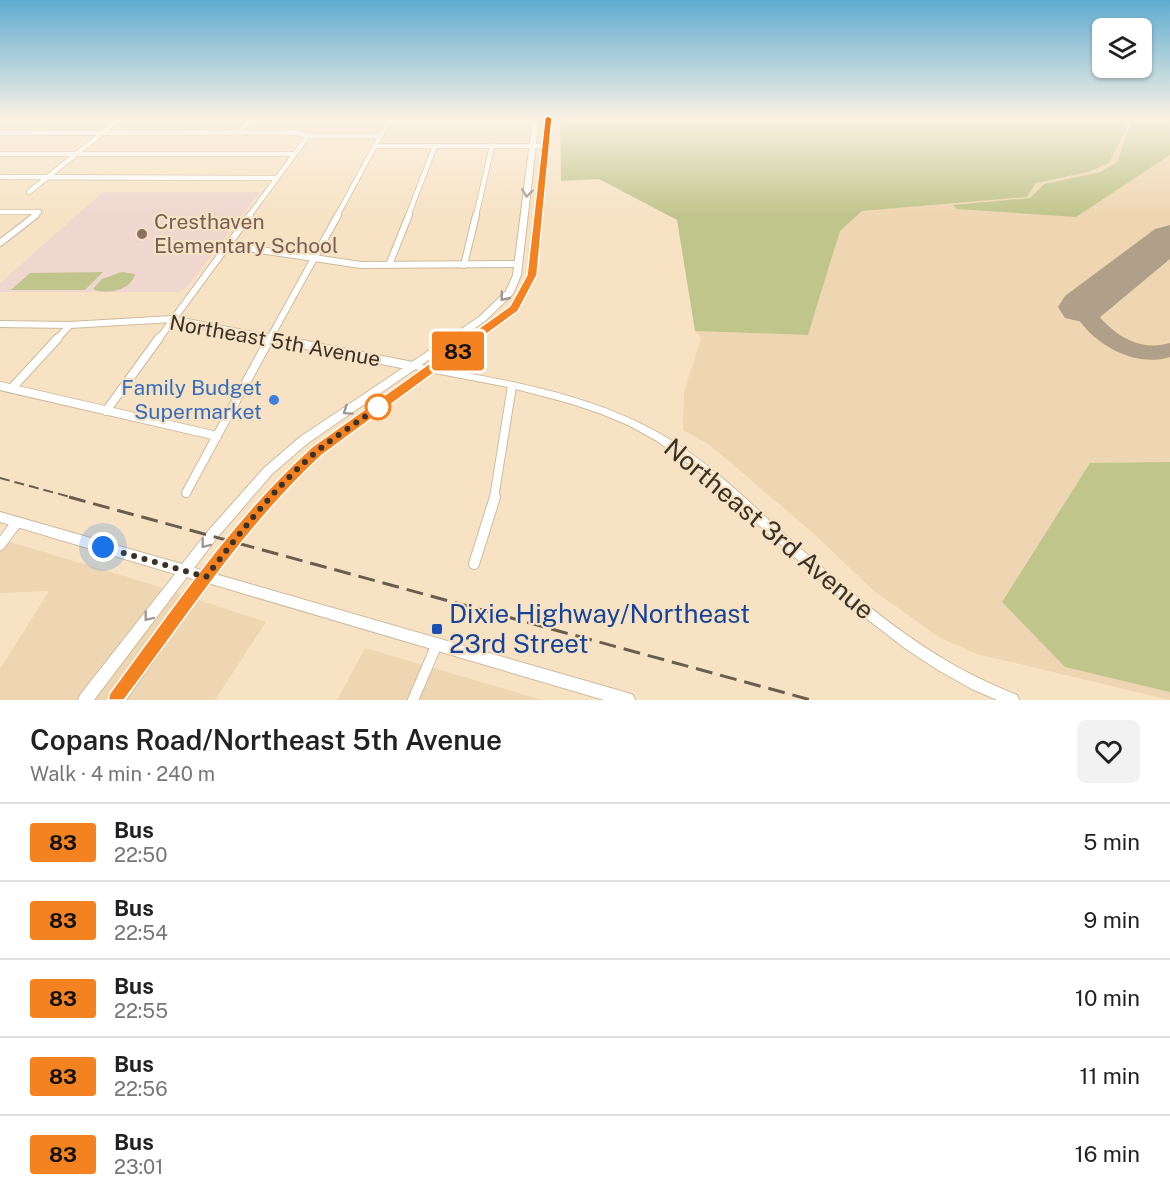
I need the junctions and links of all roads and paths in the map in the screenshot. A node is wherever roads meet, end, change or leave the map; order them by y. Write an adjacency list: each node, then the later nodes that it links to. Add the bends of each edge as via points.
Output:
1 (81, 151): 9 (street)
2 (297, 151): 10 (street)
3 (372, 151): 18 (street)
4 (433, 151): 20 (street)
5 (491, 151): 21 (street)
6 (532, 151): 19 (main road, one-way to 19)
7 (545, 151): 27 (main road, via 532,275 524,294 494,325)
8 (0, 154): 9 (street)
9 (77, 154): 10 (street); 12 (street)
10 (294, 154): 13 (street)
11 (0, 177): 12 (street)
12 (47, 177): 13 (street); 14 (street)
13 (277, 178): 17 (street)
14 (29, 192)
15 (0, 212): 16 (street, via 39,212)
16 (0, 243)
17 (226, 245): 18 (street); 22 (street)
18 (313, 260): 20 (street); 25 (street)
19 (518, 264): 21 (street); 26 (main road, one-way to 26, via 510,292 500,303)
20 (389, 265): 21 (street)
21 (464, 265)
22 (172, 319): 24 (street, Northeast 5th Avenue); 25 (street, Northeast 5th Avenue); 31 (street)
23 (0, 324): 24 (street, Northeast 5th Avenue)
24 (70, 325): 30 (street)
25 (271, 337): 26 (street, Northeast 5th Avenue); 32 (street)
26 (412, 366): 27 (street, Northeast 5th Avenue); 38 (main road, one-way to 38, via 304,440 268,471)
27 (431, 370): 29 (street, Northeast 5th Avenue); 39 (main road, via 317,451 262,506)
28 (0, 386): 30 (street)
29 (513, 386): 37 (street, via 498,487); 45 (street, Northeast 3rd Avenue, via 597,408 660,438 694,461 870,615 931,658)
30 (12, 388): 31 (street)
31 (106, 411): 32 (street)
32 (217, 436): 33 (street)
33 (186, 493)
34 (0, 517): 35 (main road)
35 (17, 522): 36 (street); 38 (main road)
36 (0, 545)
37 (474, 564)
38 (184, 571): 39 (main road); 41 (main road, one-way to 41)
39 (206, 577): 40 (main road); 42 (main road)
40 (437, 644): 43 (street); 44 (main road)
41 (85, 700)
42 (117, 700)
43 (413, 700)
44 (628, 700)
45 (1012, 700)

